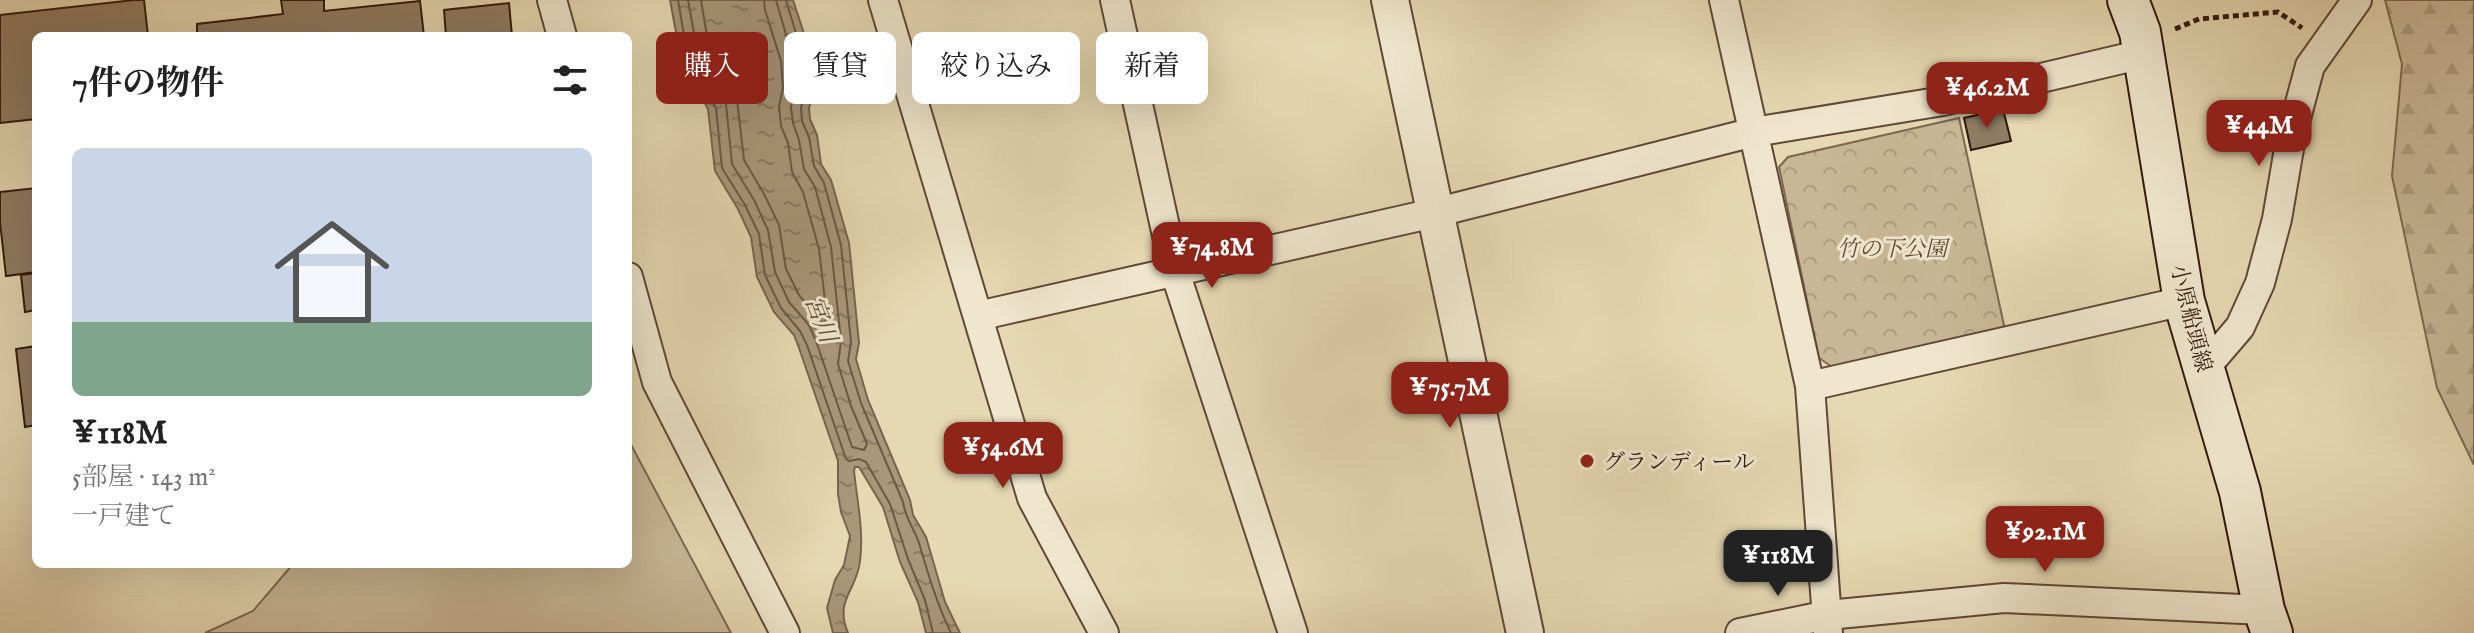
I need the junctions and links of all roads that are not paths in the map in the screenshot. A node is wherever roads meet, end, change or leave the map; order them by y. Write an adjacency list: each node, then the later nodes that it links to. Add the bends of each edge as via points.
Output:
1 (552, 0): 8 (street)
2 (883, 0): 15 (street)
3 (1115, 0): 12 (street)
4 (1390, 0): 11 (street)
5 (1724, 0): 10 (street)
6 (2128, 0): 9 (main road, 小原船頭線)
7 (2357, 0): 16 (street, via 2310,66 2260,283 2240,327)
8 (561, 32)
9 (2143, 54): 10 (street, via 1943,101); 14 (main road, 小原船頭線)
10 (1754, 132): 11 (street); 17 (street)
11 (1434, 213): 12 (street); 23 (street)
12 (1175, 272): 15 (street); 22 (street)
13 (632, 291): 20 (street, via 657,382)
14 (2184, 301): 16 (main road, 小原船頭線); 17 (street)
15 (978, 316): 21 (street, via 1032,498)
16 (2204, 369): 18 (main road, 小原船頭線, via 2240,492)
17 (1810, 386): 19 (street)
18 (2268, 622): 19 (street, via 2004,598)
19 (1828, 624): 24 (street)
20 (785, 633)
21 (1104, 633)
22 (1293, 633)
23 (1525, 633)
24 (1740, 633)

